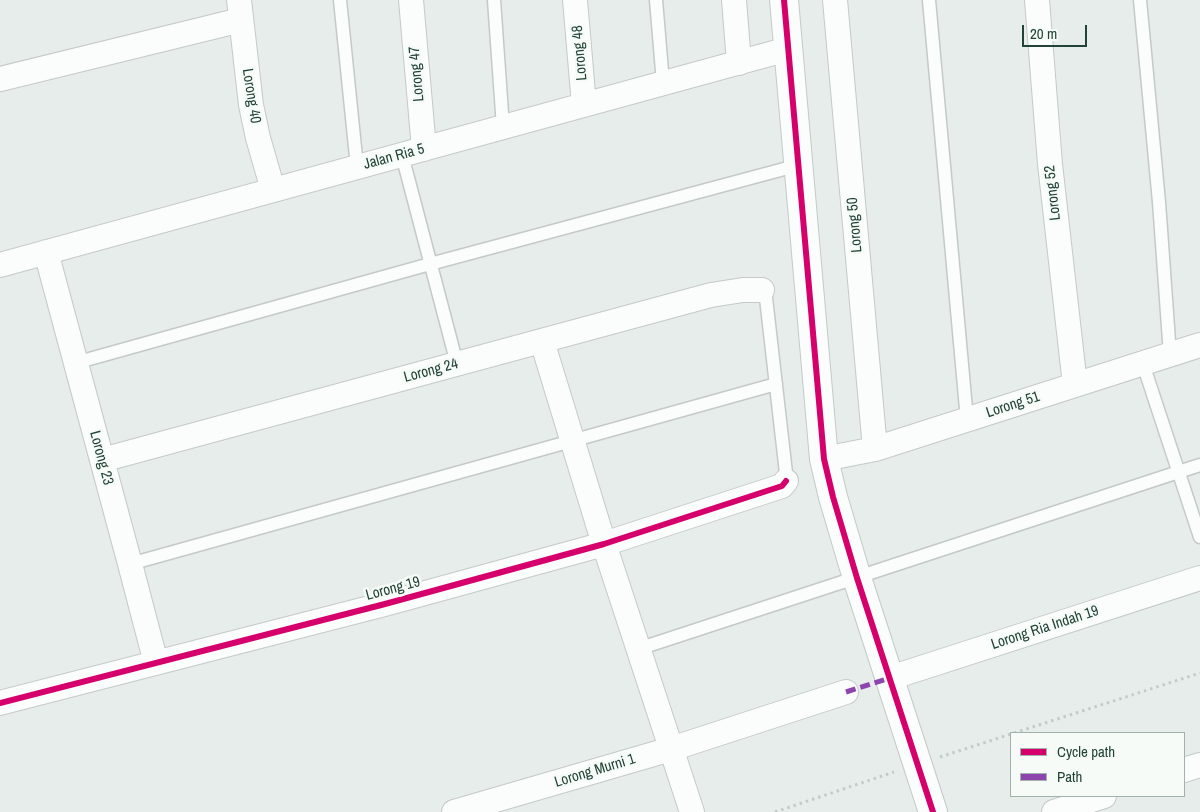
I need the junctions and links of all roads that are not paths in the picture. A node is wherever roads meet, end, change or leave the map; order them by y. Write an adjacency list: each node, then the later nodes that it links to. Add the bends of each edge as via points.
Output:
1 (340, 0): 21 (lane)
2 (411, 0): 19 (street, Lorong 47)
3 (494, 0): 18 (lane)
4 (575, 0): 17 (street, Lorong 48)
5 (656, 0): 16 (lane)
6 (734, 0): 14 (street)
7 (784, 0): 13 (street)
8 (835, 0): 37 (street, Lorong 50)
9 (929, 0): 35 (lane)
10 (1037, 0): 34 (street, Lorong 52, via 1050,164)
11 (1140, 0): 29 (lane)
12 (240, 10): 15 (street); 22 (street, Lorong 40, via 251,105)
13 (788, 49): 14 (street, Jalan Ria 5); 20 (street)
14 (739, 63): 16 (street, Jalan Ria 5)
15 (0, 79)
16 (663, 83): 17 (street, Jalan Ria 5)
17 (584, 105): 18 (street, Jalan Ria 5)
18 (503, 127): 19 (street, Jalan Ria 5)
19 (413, 152): 21 (street, Jalan Ria 5); 24 (lane)
20 (799, 165): 24 (lane); 38 (street)
21 (358, 167): 22 (street, Jalan Ria 5)
22 (273, 190): 23 (street, Jalan Ria 5)
23 (46, 252): 25 (street, Jalan Ria 5); 30 (street, Lorong 23)
24 (430, 264): 30 (lane); 31 (lane)
25 (0, 265)
26 (762, 290): 27 (street, Lorong 24, via 710,296); 33 (lane, via 766,298)
27 (542, 341): 31 (street, Lorong 24); 36 (street)
28 (1200, 345): 29 (street, Lorong 51)
29 (1170, 355): 32 (street, Lorong 51)
30 (75, 364): 39 (street, Lorong 23)
31 (457, 364): 39 (street, Lorong 24)
32 (1143, 364): 34 (street, Lorong 51); 41 (lane)
33 (776, 384): 36 (lane); 42 (lane)
34 (1075, 385): 35 (street, Lorong 51)
35 (967, 420): 37 (street, Lorong 51)
36 (573, 440): 44 (street); 45 (lane)
37 (875, 449): 38 (street, Lorong 51)
38 (824, 459): 46 (street)
39 (102, 460): 45 (street, Lorong 23)
40 (1200, 465): 41 (lane)
41 (1178, 472): 43 (lane); 46 (lane)
42 (786, 481): 44 (street, Lorong 19, via 782,486)
43 (1200, 537)
44 (604, 544): 48 (street); 49 (street, Lorong 19)
45 (130, 564): 49 (street, Lorong 23)
46 (857, 578): 48 (lane); 50 (street)
47 (1200, 578): 50 (street, Lorong Ria Indah 19)
48 (638, 649): 53 (street)
49 (156, 663): 52 (street, Lorong 19)
50 (890, 678): 60 (street)
51 (846, 692): 53 (street)
52 (0, 703)
53 (670, 748): 57 (street, Lorong Murni 1); 59 (street)
54 (1200, 765): 55 (street)
55 (1185, 770)
56 (1101, 797): 61 (street)
57 (478, 809): 58 (street, Lorong Murni 1)
58 (454, 812)
59 (692, 812)
60 (932, 812)
61 (1054, 812)

